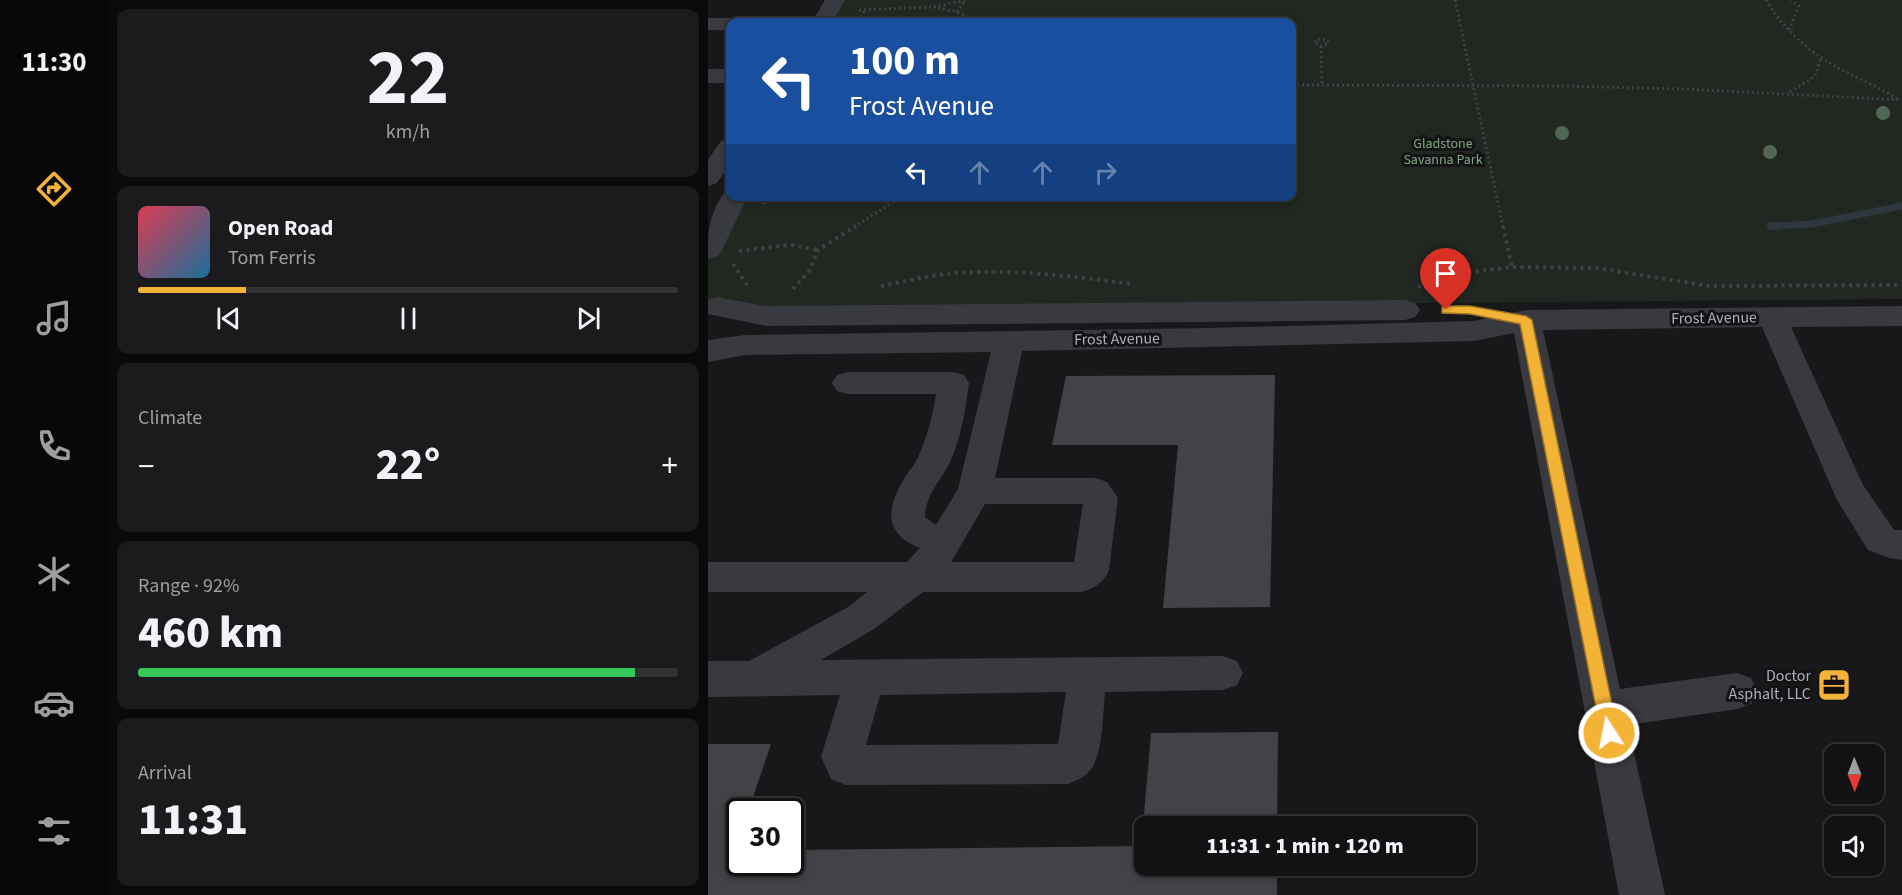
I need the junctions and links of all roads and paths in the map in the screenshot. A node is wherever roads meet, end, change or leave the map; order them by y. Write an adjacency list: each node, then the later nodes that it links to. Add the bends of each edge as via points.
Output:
1 (965, 0): 5 (path); 7 (path)
2 (1455, 0): 20 (path)
3 (1766, 0): 13 (path)
4 (1791, 0): 13 (path, via 1798,6)
5 (934, 7): 6 (path); 7 (path)
6 (865, 10): 8 (path); 9 (path)
7 (957, 12): 10 (path)
8 (827, 14)
9 (861, 18)
10 (970, 18)
11 (708, 24): 12 (street)
12 (726, 24)
13 (1789, 30): 15 (path)
14 (1321, 46): 19 (path)
15 (1821, 58): 21 (path, via 1819,72 1812,80); 22 (path)
16 (708, 76): 17 (street)
17 (726, 76)
18 (1296, 85): 19 (path)
19 (1322, 85): 20 (path)
20 (1473, 86): 21 (path); 31 (path)
21 (1788, 93): 22 (path)
22 (1900, 100)
23 (708, 135): 24 (street)
24 (726, 135)
25 (726, 152): 26 (street)
26 (708, 178)
27 (732, 201): 29 (street)
28 (894, 201): 30 (path)
29 (708, 250)
30 (818, 250): 32 (path, via 786,246 739,251 732,263); 33 (path, via 810,270)
31 (1512, 267)
32 (749, 288)
33 (786, 296)
34 (713, 302): 37 (street, Frost Avenue, via 766,316 1470,310); 39 (street, via 719,322)
35 (1902, 316): 36 (street, Frost Avenue)
36 (1772, 317): 37 (street, Frost Avenue); 44 (street, via 1849,491 1881,540)
37 (1526, 320): 38 (street, Frost Avenue, via 1474,331); 53 (street)
38 (1009, 341): 40 (street, Frost Avenue); 42 (street)
39 (708, 343)
40 (888, 343): 41 (street, Frost Avenue, via 745,345); 43 (street, via 862,383 953,383 934,461 915,489 908,512 913,529 922,536)
41 (708, 351)
42 (975, 491): 43 (street); 45 (street, via 1095,491 1101,498 1091,570 1082,577)
43 (945, 542): 45 (street)
44 (1902, 544)
45 (917, 576): 46 (street); 49 (street, via 861,618)
46 (708, 577)
47 (1224, 673): 48 (street)
48 (1088, 675): 50 (street); 50 (street, via 1077,755 1068,764 846,765 842,757)
49 (752, 678): 50 (street); 51 (street)
50 (865, 678)
51 (708, 679)
52 (1737, 691): 53 (street)
53 (1605, 710): 54 (street)
54 (1642, 895)

